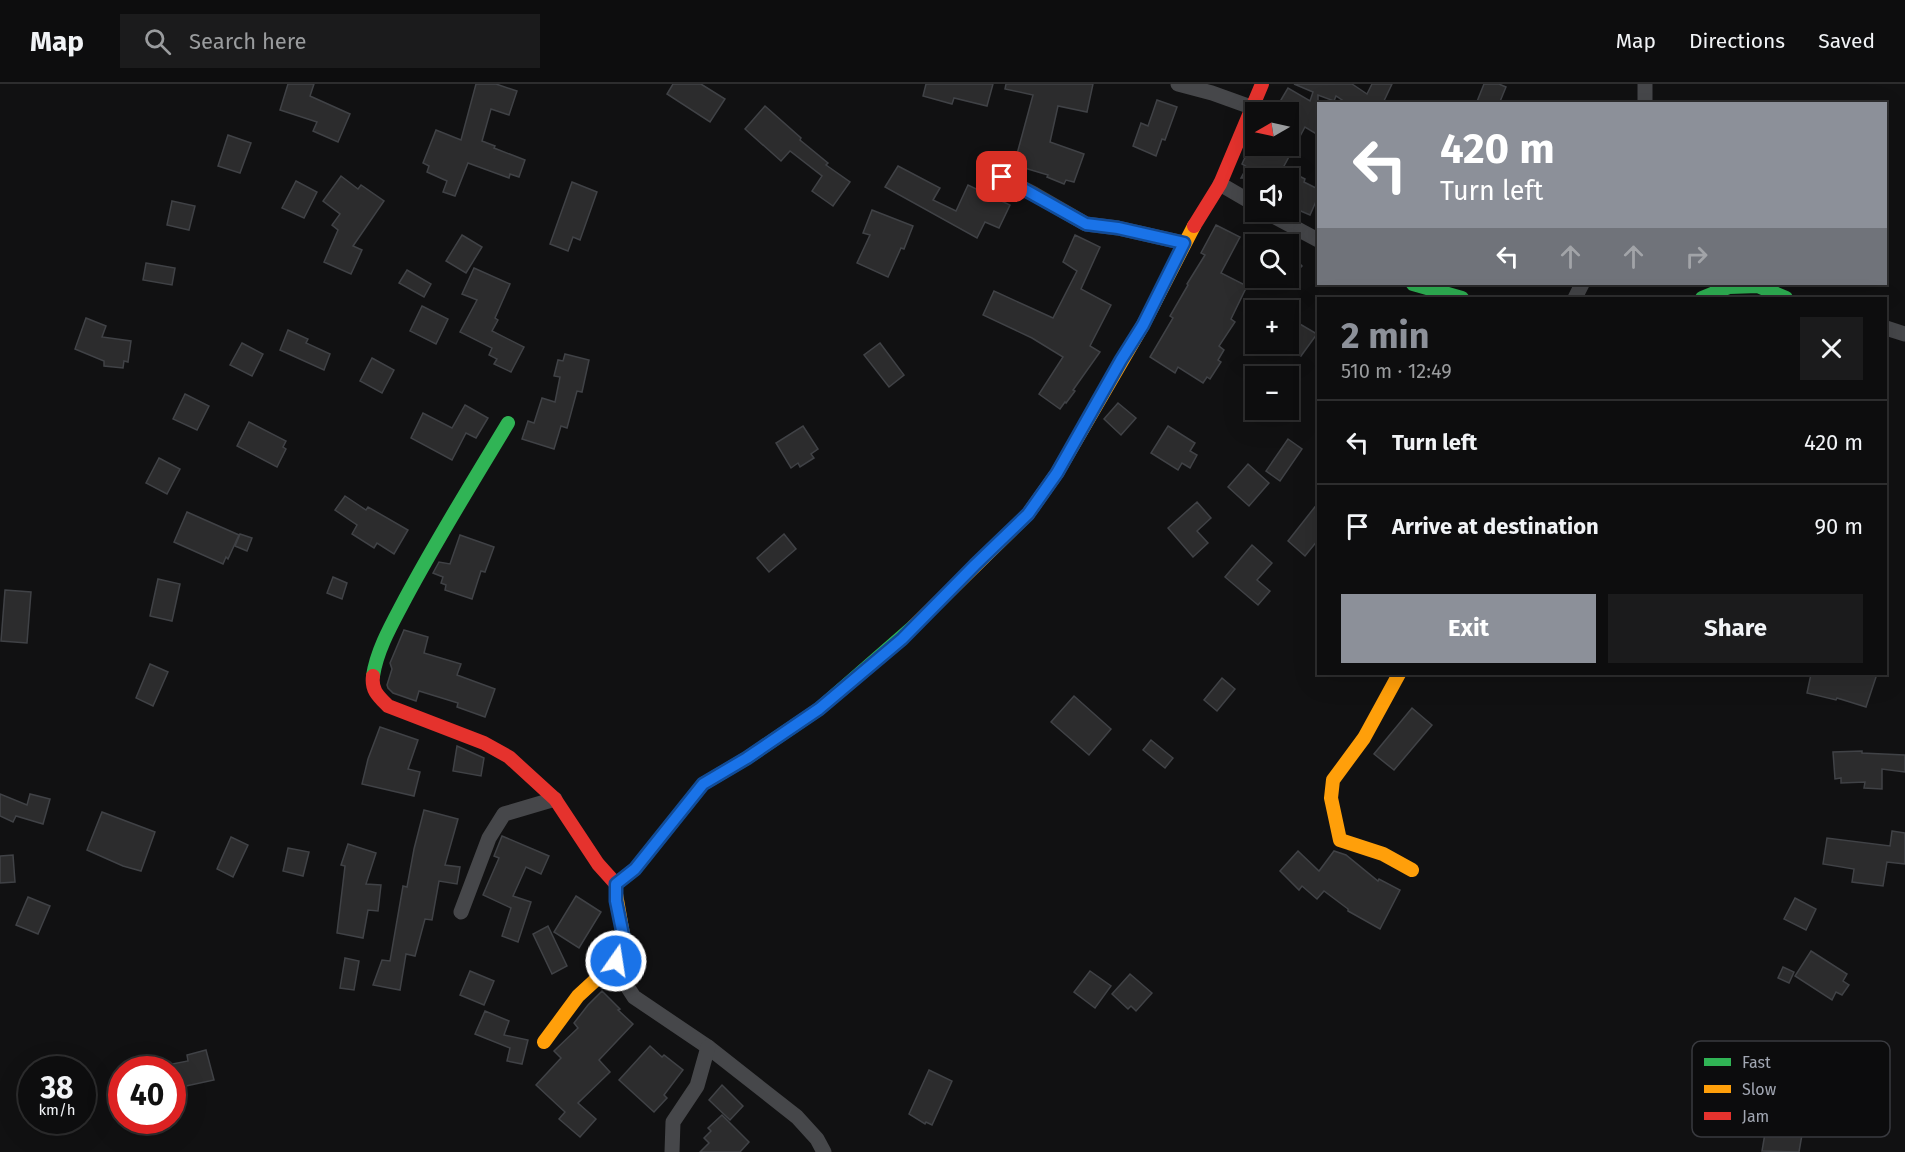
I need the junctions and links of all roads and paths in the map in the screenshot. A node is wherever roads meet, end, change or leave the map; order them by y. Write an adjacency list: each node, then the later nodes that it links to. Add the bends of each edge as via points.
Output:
1 (1178, 84): 6 (street)
2 (1262, 84): 4 (street)
3 (1645, 84): 5 (street)
4 (1253, 102)
5 (1645, 102)
6 (1245, 105)
7 (1245, 122): 9 (street)
8 (986, 169): 13 (street, via 1086,224)
9 (1220, 184): 10 (street); 13 (street)
10 (1245, 199)
11 (1285, 222): 12 (street)
12 (1317, 239)
13 (1184, 243): 24 (street, via 1143,325 1057,473 1028,514 902,639 819,709 703,784 635,869)
14 (1418, 289): 15 (street)
15 (1450, 297)
16 (1704, 297): 17 (street, via 1729,287 1758,286)
17 (1784, 297)
18 (1887, 328): 19 (street)
19 (1905, 334)
20 (508, 423): 22 (street, via 398,613 375,664 372,685 388,706 484,743 508,757)
21 (1398, 675): 23 (street, via 1359,746 1338,772 1331,785 1331,796 1340,840 1383,854)
22 (555, 799): 24 (street); 25 (street, via 504,814 489,838)
23 (1412, 870)
24 (616, 884): 26 (street, via 624,940)
25 (461, 912)
26 (616, 961): 27 (street, via 578,996); 28 (street, via 634,997)
27 (544, 1042)
28 (708, 1047): 29 (street, via 698,1086 674,1122); 30 (street, via 797,1117)
29 (672, 1152)
30 (824, 1152)

